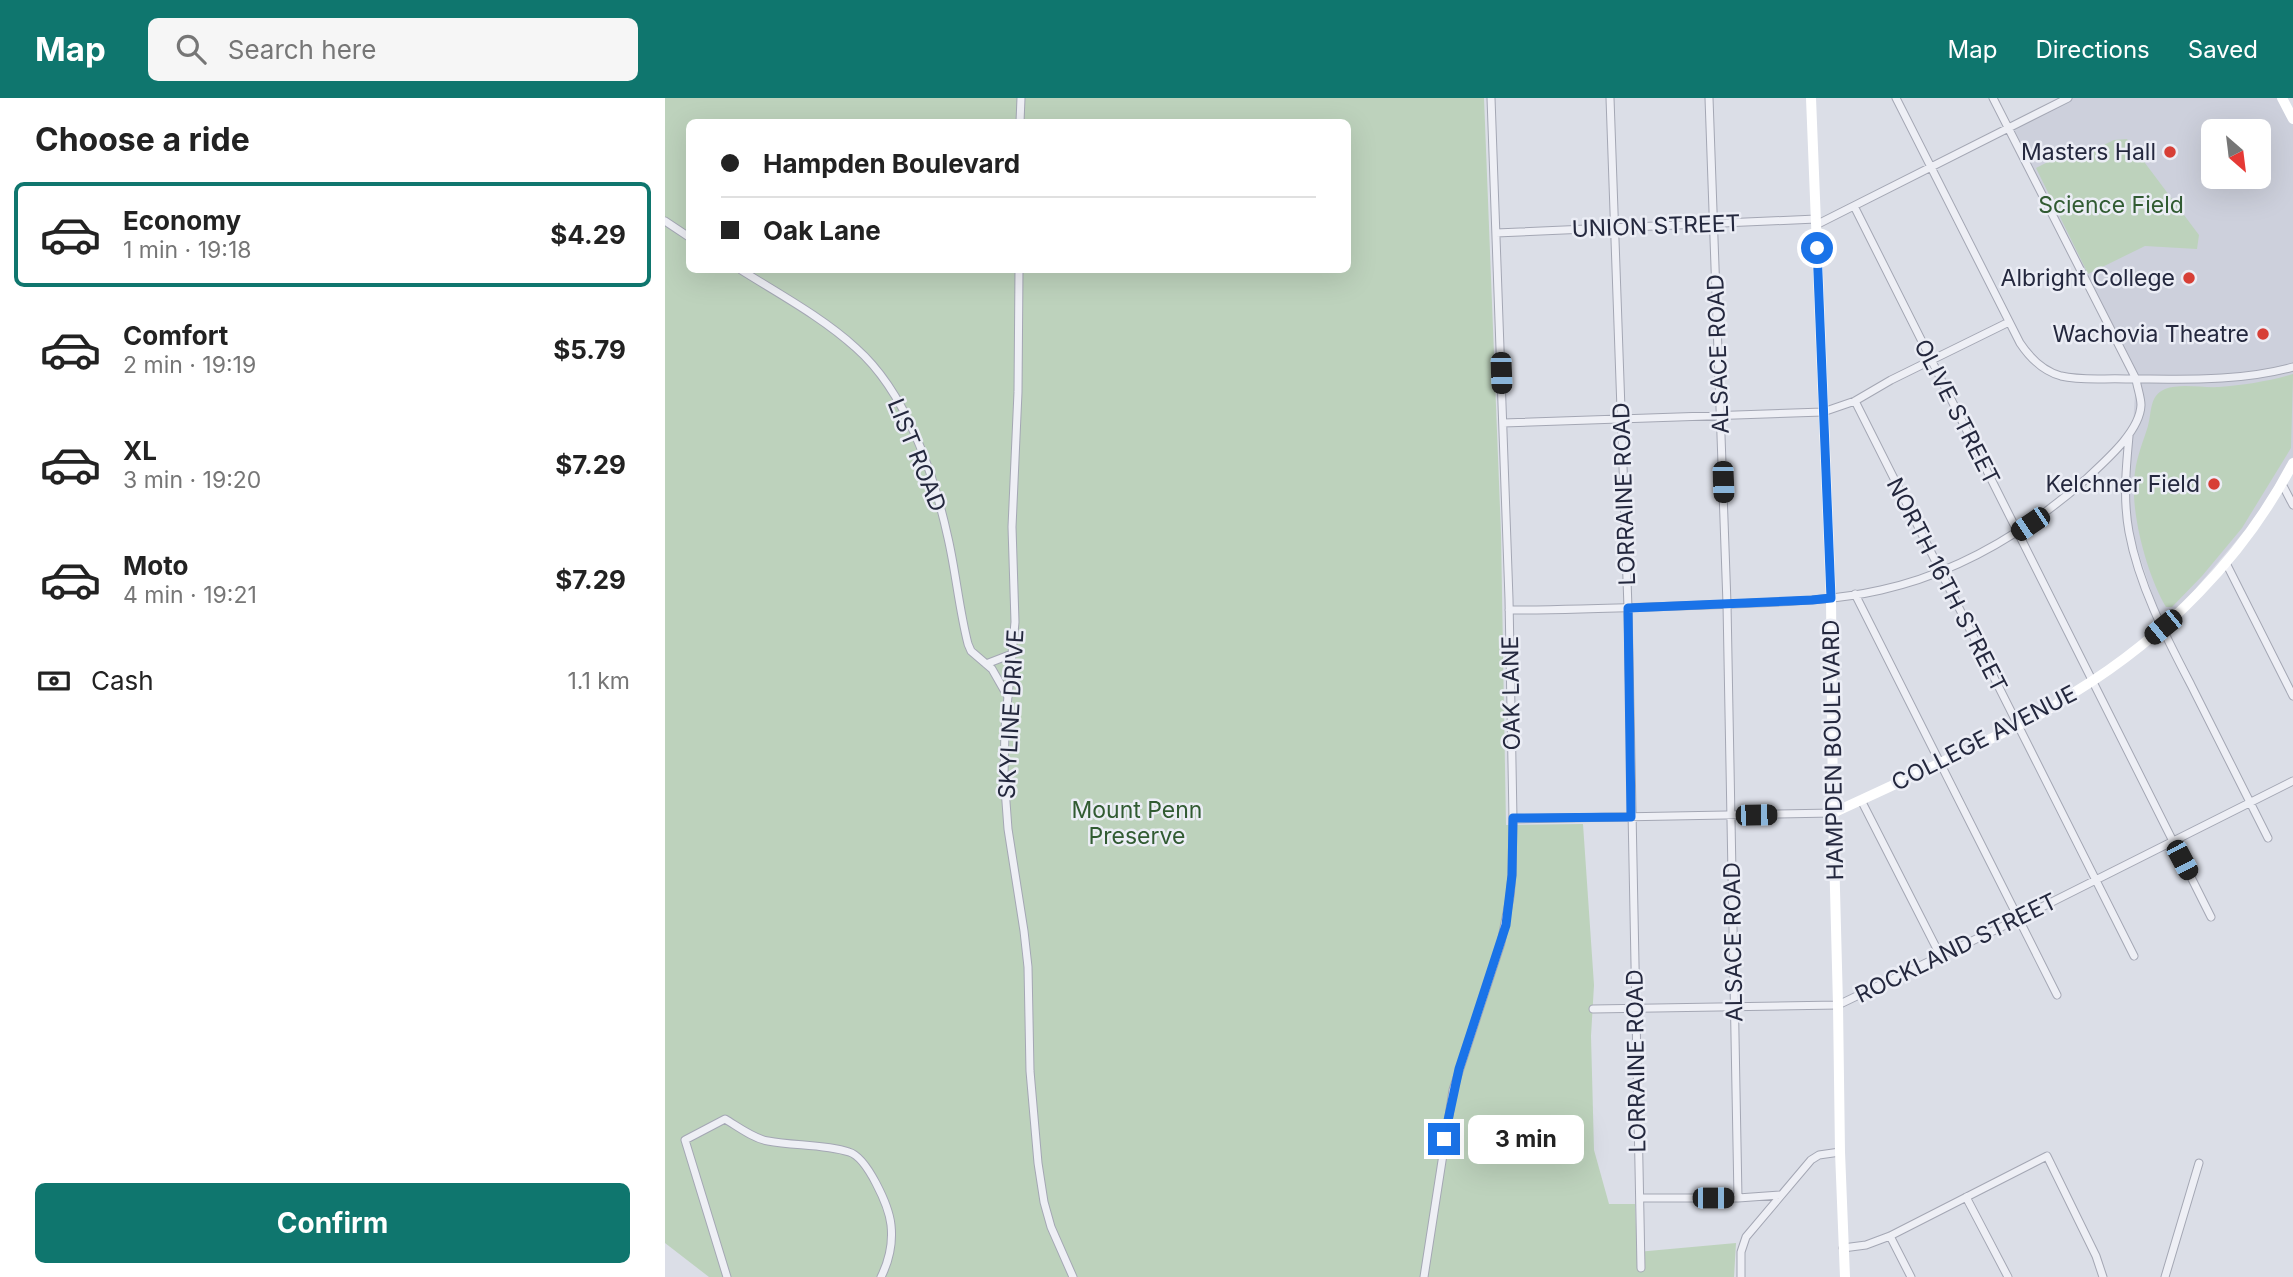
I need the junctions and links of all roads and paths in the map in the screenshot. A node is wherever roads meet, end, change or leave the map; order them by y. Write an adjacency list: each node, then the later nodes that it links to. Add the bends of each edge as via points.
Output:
1 (1021, 98): 10 (street)
2 (1491, 98): 19 (street, OAK LANE)
3 (1610, 98): 18 (street, LORRAINE ROAD)
4 (1709, 98): 17 (street, ALSACE ROAD)
5 (1811, 98): 16 (main road, HAMPDEN BOULEVARD)
6 (1896, 98): 13 (street)
7 (1993, 98): 12 (street)
8 (2068, 98): 12 (street, UNION STREET)
9 (2282, 98): 11 (main road)
10 (1020, 119)
11 (2293, 119)
12 (2008, 128): 13 (street, UNION STREET); 26 (street)
13 (1931, 167): 14 (street, UNION STREET); 23 (street)
14 (1854, 206): 16 (street, UNION STREET); 24 (street, OLIVE STREET)
15 (665, 221): 20 (street)
16 (1816, 222): 17 (street, UNION STREET); 28 (main road, HAMPDEN BOULEVARD)
17 (1713, 223): 18 (street, UNION STREET); 29 (street, ALSACE ROAD)
18 (1614, 228): 19 (street, UNION STREET); 30 (street, LORRAINE ROAD)
19 (1496, 233): 31 (street, OAK LANE)
20 (686, 235)
21 (746, 273): 46 (street, LIST ROAD, via 842,336 892,390 912,428 943,517 968,644)
22 (1019, 273): 45 (street, SKYLINE DRIVE)
23 (2009, 322): 24 (street); 26 (street, via 2027,354 2060,376)
24 (1931, 361): 27 (street); 36 (street, OLIVE STREET)
25 (2293, 367): 26 (street, via 2228,378)
26 (2136, 379): 32 (street, via 2141,404)
27 (1855, 401): 28 (street); 38 (street, NORTH 16TH STREET)
28 (1823, 412): 29 (street); 40 (main road, HAMPDEN BOULEVARD)
29 (1720, 416): 30 (street); 41 (street, ALSACE ROAD)
30 (1621, 418): 31 (street); 42 (street, LORRAINE ROAD)
31 (1503, 423): 43 (street, OAK LANE)
32 (2129, 435): 36 (street, via 2073,490); 44 (street, via 2125,479 2129,533 2139,571)
33 (2293, 463): 34 (main road, COLLEGE AVENUE)
34 (2282, 484): 35 (street); 37 (main road, COLLEGE AVENUE)
35 (2293, 505)
36 (2017, 532): 38 (street); 47 (street, OLIVE STREET)
37 (2226, 563): 44 (main road, COLLEGE AVENUE); 48 (street)
38 (1940, 571): 39 (street, via 1880,591); 50 (street, NORTH 16TH STREET)
39 (1855, 594): 40 (street); 51 (street)
40 (1831, 598): 41 (street); 55 (main road, HAMPDEN BOULEVARD)
41 (1727, 604): 42 (street); 56 (street, ALSACE ROAD)
42 (1628, 608): 43 (street); 57 (street, LORRAINE ROAD)
43 (1509, 610): 58 (street, OAK LANE)
44 (2163, 627): 47 (main road, COLLEGE AVENUE); 54 (street)
45 (1012, 654): 46 (street); 49 (street, SKYLINE DRIVE)
46 (986, 664): 49 (street, LIST ROAD)
47 (2092, 682): 50 (main road, COLLEGE AVENUE); 60 (street, OLIVE STREET)
48 (2293, 696)
49 (1008, 698): 82 (street, SKYLINE DRIVE, via 1006,808 1028,967 1038,1163 1051,1227)
50 (2018, 725): 51 (main road, COLLEGE AVENUE); 61 (street, NORTH 16TH STREET)
51 (1940, 764): 53 (main road, COLLEGE AVENUE); 63 (street)
52 (2293, 781): 54 (street, ROCKLAND STREET)
53 (1861, 800): 55 (main road, COLLEGE AVENUE); 64 (street)
54 (2250, 803): 59 (street); 60 (street, ROCKLAND STREET)
55 (1832, 813): 56 (street); 67 (main road, HAMPDEN BOULEVARD)
56 (1730, 815): 57 (street); 68 (street, ALSACE ROAD)
57 (1631, 817): 58 (street); 69 (street, LORRAINE ROAD)
58 (1513, 818): 83 (street, OAK LANE, via 1506,925 1453,1090)
59 (2268, 838)
60 (2173, 842): 61 (street, ROCKLAND STREET); 62 (street, OLIVE STREET)
61 (2096, 880): 63 (street, ROCKLAND STREET); 65 (street, NORTH 16TH STREET)
62 (2211, 917)
63 (2018, 919): 64 (street, ROCKLAND STREET); 66 (street)
64 (1940, 955): 67 (street, ROCKLAND STREET)
65 (2134, 956)
66 (2057, 995)
67 (1838, 1005): 68 (street, ROCKLAND STREET); 71 (main road, HAMPDEN BOULEVARD)
68 (1734, 1006): 69 (street, ROCKLAND STREET); 76 (street, ALSACE ROAD)
69 (1635, 1008): 70 (street, ROCKLAND STREET); 75 (street, LORRAINE ROAD)
70 (1593, 1009)
71 (1840, 1152): 73 (street, via 1811,1160); 78 (main road, HAMPDEN BOULEVARD)
72 (2199, 1163): 89 (street)
73 (1780, 1195): 76 (street); 84 (street, via 1746,1237)
74 (1966, 1196): 77 (street); 87 (street); 88 (street, via 2047,1156)
75 (1640, 1198): 76 (street); 79 (street, LORRAINE ROAD)
76 (1738, 1198)
77 (1890, 1236): 78 (street); 86 (street)
78 (1843, 1248): 85 (main road, HAMPDEN BOULEVARD)
79 (1641, 1268)
80 (727, 1277): 81 (street, via 685,1140 725,1119 765,1141 852,1152 869,1171 891,1224 889,1261)
81 (881, 1277)
82 (1073, 1277)
83 (1424, 1277)
84 (1741, 1277)
85 (1845, 1277)
86 (1911, 1277)
87 (2008, 1277)
88 (2103, 1277)
89 (2165, 1277)

